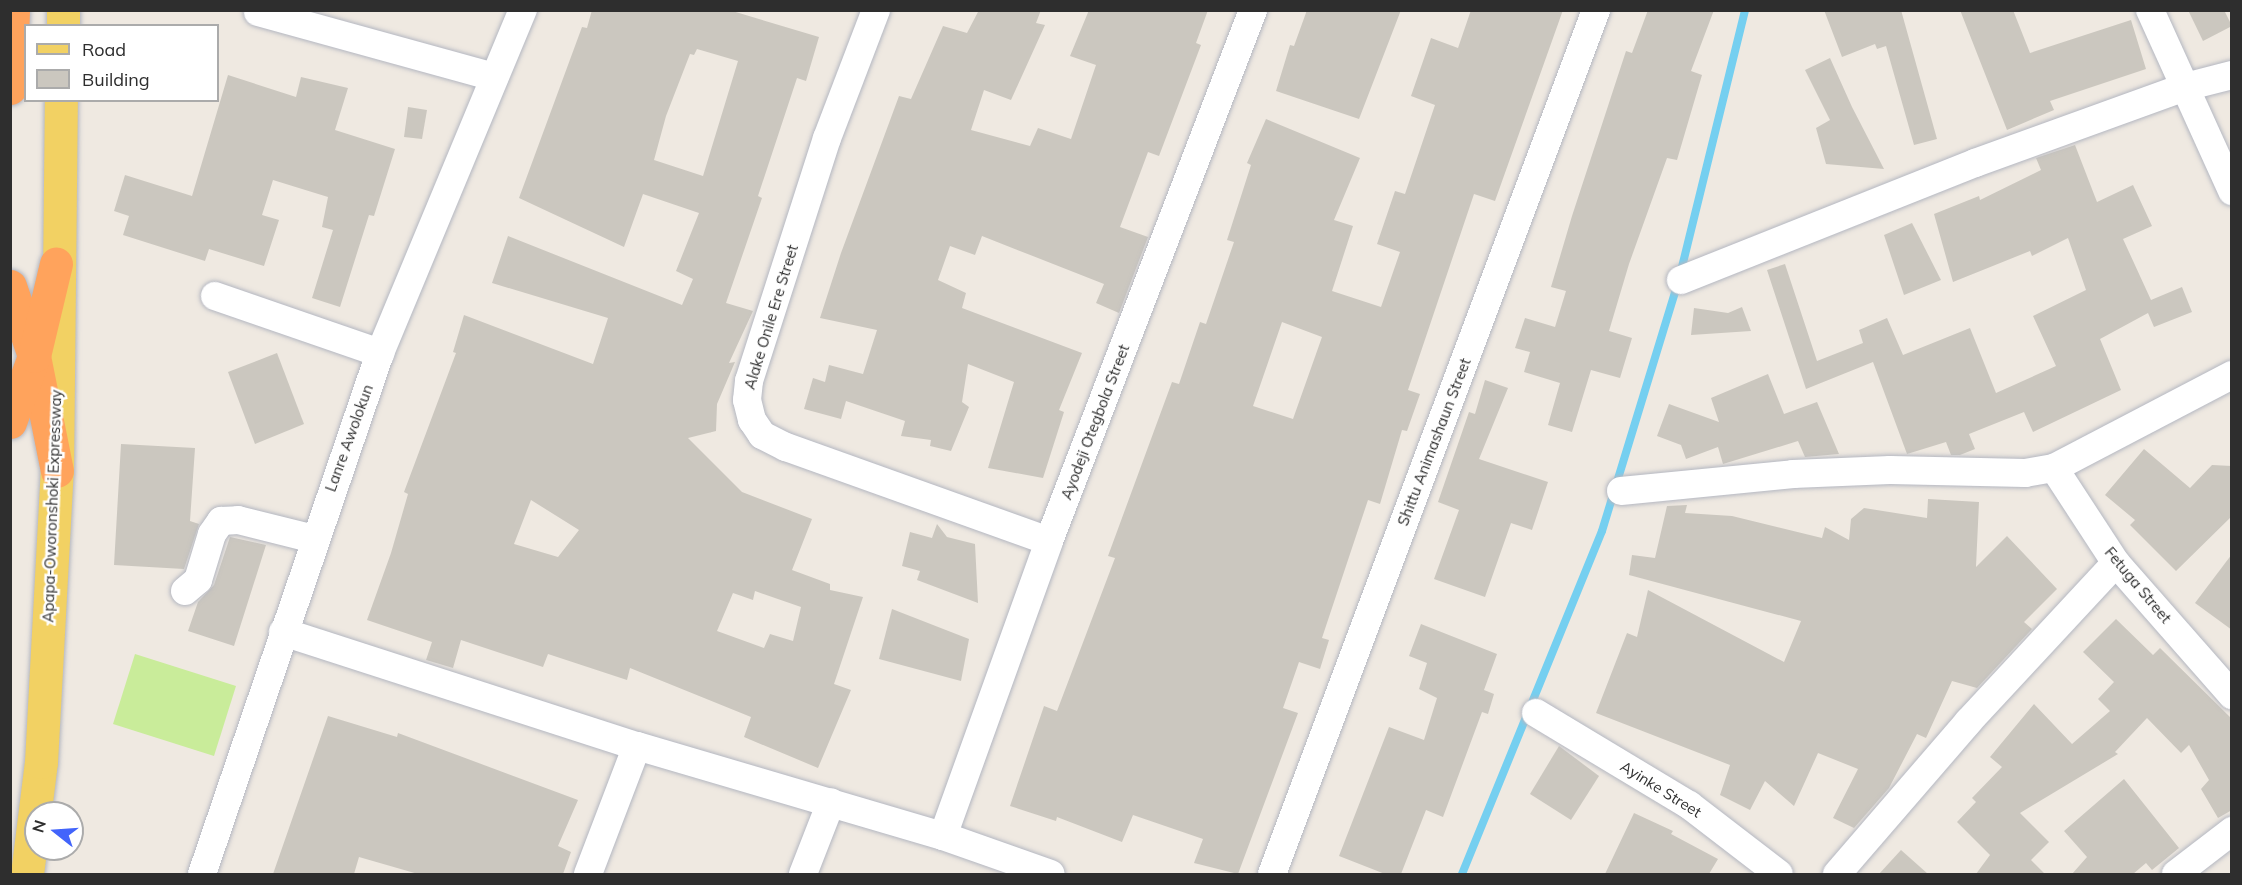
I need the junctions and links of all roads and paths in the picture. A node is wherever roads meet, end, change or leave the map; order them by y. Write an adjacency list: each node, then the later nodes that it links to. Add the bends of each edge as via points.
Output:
1 (13, 10): 11 (highway)
2 (523, 10): 9 (street, Lanre Awolokun)
3 (876, 10): 26 (street, Alake Onile Ere Street, via 827,138 748,381 752,420 762,435 786,447)
4 (1253, 10): 26 (street, Ayodeji Otegbola Street)
5 (1596, 10): 41 (street, Shittu Animashaun Street)
6 (2150, 10): 10 (street)
7 (258, 12): 9 (street)
8 (2232, 75): 10 (street)
9 (494, 77): 18 (street, Lanre Awolokun)
10 (2185, 87): 13 (street); 15 (street, via 1975,163)
11 (10, 88)
12 (61, 102): 14 (main road, Apapa-Oworonshoki Expressway)
13 (2232, 191)
14 (56, 264): 19 (highway); 23 (main road, Apapa-Oworonshoki Expressway)
15 (1681, 280)
16 (10, 286): 19 (highway)
17 (215, 296): 18 (street)
18 (380, 353): 25 (street, Lanre Awolokun)
19 (34, 356): 21 (highway); 23 (highway)
20 (2232, 375): 22 (street)
21 (10, 422)
22 (2054, 468): 24 (street, via 2025,473 1890,470 1793,474); 27 (street, Fetuga Street)
23 (57, 471): 36 (main road, Apapa-Oworonshoki Expressway, via 41,762)
24 (1621, 491)
25 (314, 539): 28 (street, via 238,520 222,521 212,534 198,580); 29 (street, Lanre Awolokun)
26 (1049, 542): 35 (street, Ayodeji Otegbola Street)
27 (2116, 563): 30 (street, Fetuga Street); 43 (street, via 1968,722)
28 (186, 591)
29 (283, 632): 32 (street); 37 (street, Lanre Awolokun)
30 (2232, 695)
31 (1536, 713): 42 (street, Ayinke Street, via 1689,805)
32 (638, 746): 33 (street); 38 (street)
33 (831, 802): 35 (street); 39 (street)
34 (2232, 831): 44 (street)
35 (943, 836): 40 (street)
36 (27, 874)
37 (202, 874)
38 (588, 874)
39 (803, 874)
40 (1052, 874)
41 (1272, 874)
42 (1779, 874)
43 (1837, 874)
44 (2176, 874)

